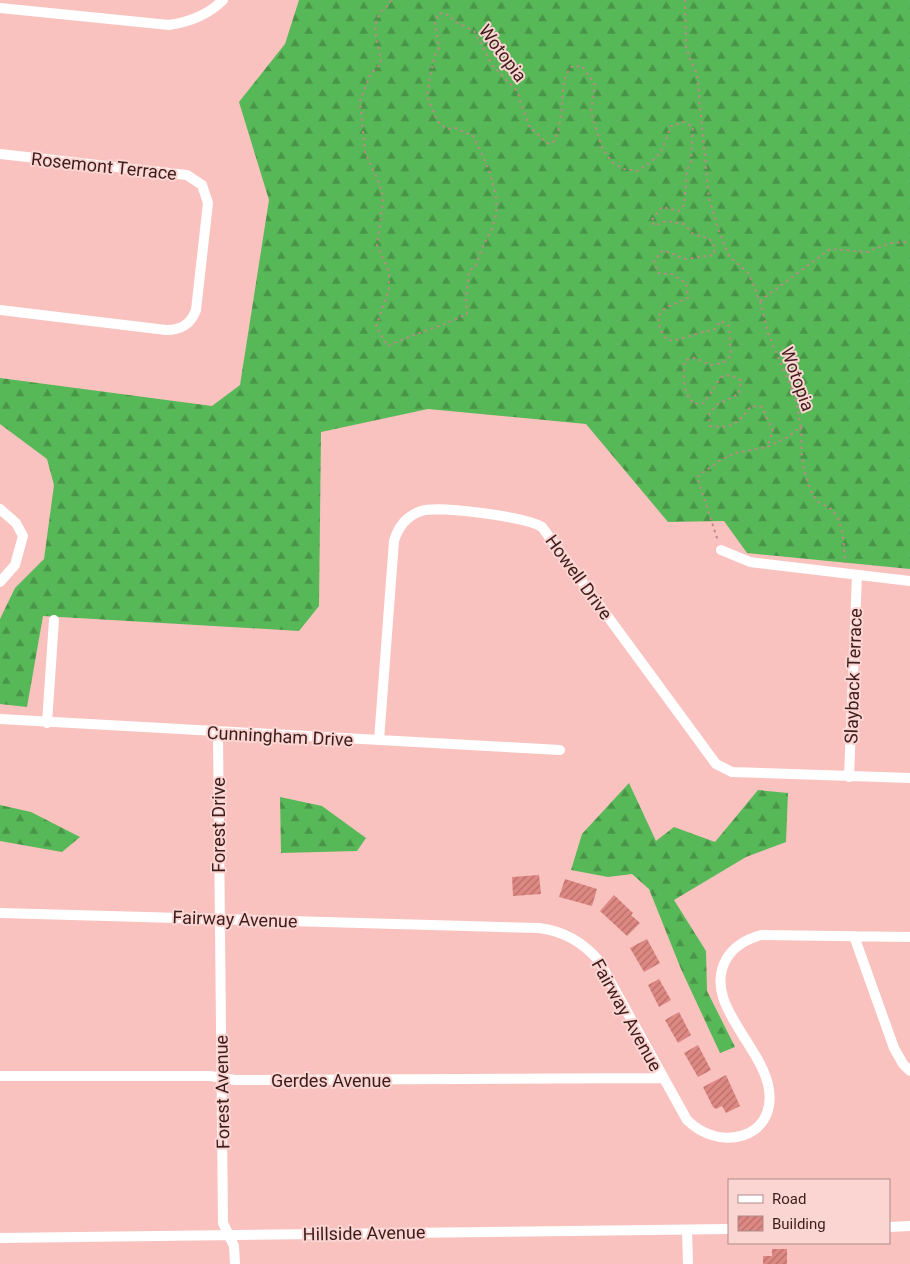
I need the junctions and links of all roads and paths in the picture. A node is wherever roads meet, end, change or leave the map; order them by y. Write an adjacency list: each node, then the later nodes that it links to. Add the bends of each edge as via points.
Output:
1 (223, 0): 4 (street, via 203,15 169,25)
2 (391, 0): 10 (path, Wotopia, via 381,12 376,27 375,38 381,62 370,75 360,101 365,152 383,200 377,245 389,272 389,289 376,327 384,342 388,346 467,314 469,271 476,266 496,214 486,165 474,136 455,128 448,129 437,121 427,95 434,57 439,48 435,22 439,13 474,31 492,66 517,91 530,126 547,143 554,143 557,137 563,113 565,74 571,67 582,66 595,85 591,112 602,148 612,162 624,169 637,171 651,162 661,152 671,126 684,122 693,127 684,205 679,211 662,207 651,221 655,226 666,221 684,224 693,234 710,239 715,247 714,255 685,259 663,250 654,261 658,273 672,274 686,283 688,298 666,308 658,316 660,330 667,340 678,341 702,330 714,330 721,321 729,326 731,355 723,363 711,365 694,358 685,360 683,377 687,396 694,404 704,404 721,377 730,374 741,380 739,394 718,404 709,414 710,426 724,428 738,422 751,406 762,407 773,431)
3 (685, 0): 7 (path, Wotopia, via 686,48 697,75 710,198 729,256 748,273)
4 (0, 8)
5 (0, 154): 8 (street, Rosemont Terrace, via 187,175 202,186 208,203 196,310 194,317 182,328 166,330)
6 (909, 241): 7 (path, via 890,243 867,252 830,249)
7 (760, 301): 9 (path, Wotopia, via 768,333 795,398)
8 (0, 310)
9 (801, 427): 10 (path, Wotopia); 13 (path, via 805,475 816,500 832,509 840,525)
10 (767, 447): 12 (path, Wotopia, via 722,459 697,477)
11 (0, 509): 16 (street, via 16,523 23,536 15,565)
12 (721, 550): 13 (street, via 750,562)
13 (845, 573): 14 (street)
14 (857, 574): 15 (street); 23 (street, Slayback Terrace)
15 (910, 581)
16 (0, 582)
17 (54, 620): 19 (street)
18 (0, 719): 19 (street, Cunningham Drive)
19 (47, 723): 20 (street, Cunningham Drive)
20 (218, 733): 21 (street, Cunningham Drive); 26 (street, Forest Drive)
21 (379, 740): 22 (street, Cunningham Drive); 23 (street, Howell Drive, via 394,541 408,518 422,510 438,509 523,519 542,527 720,767 732,772)
22 (560, 750)
23 (849, 776): 24 (street, Howell Drive)
24 (910, 778)
25 (0, 913): 26 (street, Fairway Avenue)
26 (219, 918): 31 (street, Forest Avenue); 32 (street, Fairway Avenue, via 539,928 559,932 578,941 599,961)
27 (854, 936): 28 (street, Fairway Avenue); 29 (street, via 894,1048); 32 (street, Fairway Avenue, via 761,935 739,944 724,963 720,979 722,995 765,1075 769,1090 766,1114 750,1132 728,1139 699,1130 688,1120)
28 (910, 937)
29 (910, 1071)
30 (0, 1076): 31 (street, Gerdes Avenue)
31 (222, 1078): 32 (street, Gerdes Avenue); 37 (street, Forest Avenue, via 223,1222)
32 (662, 1078)
33 (910, 1226): 34 (street)
34 (890, 1227)
35 (728, 1229): 36 (street, Hillside Avenue)
36 (687, 1230): 37 (street, Hillside Avenue); 40 (street)
37 (229, 1235): 38 (street, Hillside Avenue); 39 (street, Forest Avenue, via 234,1246)
38 (0, 1238)
39 (235, 1264)
40 (688, 1264)

